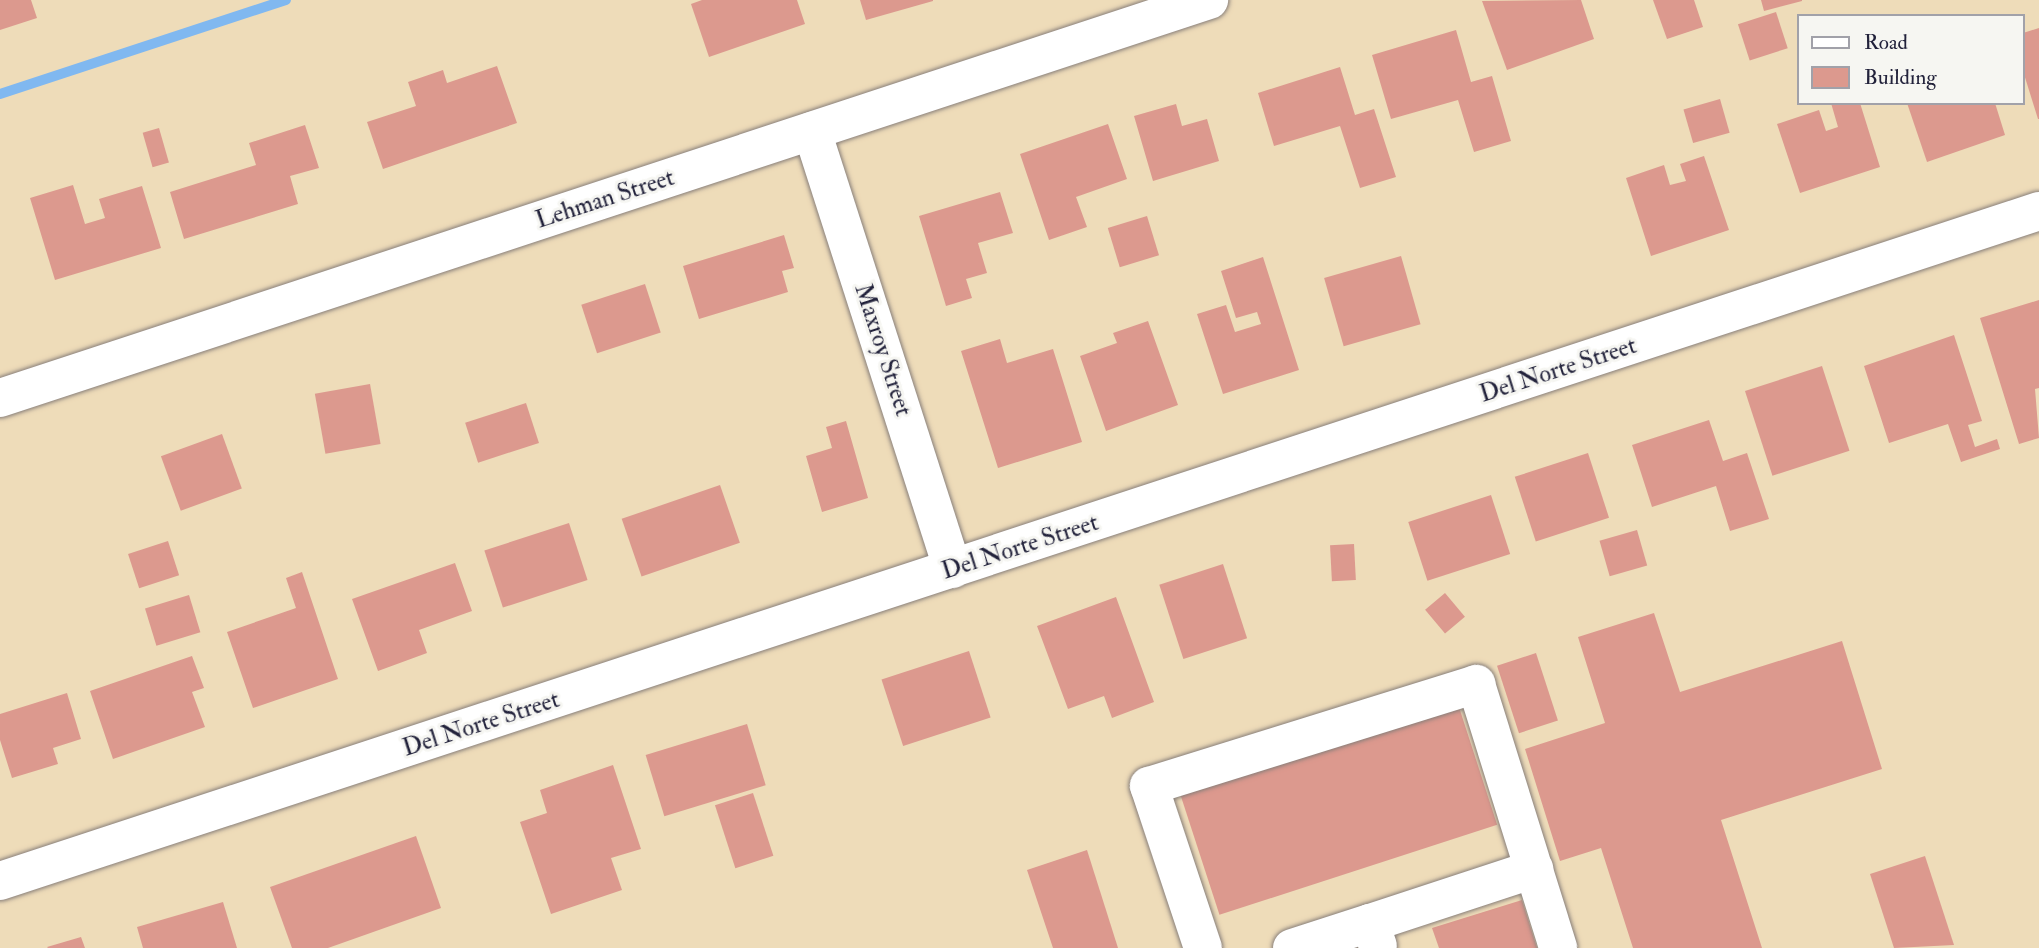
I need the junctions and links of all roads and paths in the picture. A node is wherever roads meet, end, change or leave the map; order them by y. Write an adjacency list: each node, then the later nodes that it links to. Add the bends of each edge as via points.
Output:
1 (1209, 0): 2 (street, Lehman Street)
2 (812, 131): 4 (street, Lehman Street); 5 (street, Maxroy Street)
3 (2039, 211): 5 (street, Del Norte Street)
4 (0, 398)
5 (953, 569): 7 (street, Del Norte Street)
6 (1534, 869): 8 (street); 9 (street, via 1476,684 1149,786); 11 (street)
7 (0, 881)
8 (1374, 935): 10 (street)
9 (1203, 948)
10 (1292, 948)
11 (1558, 948)

